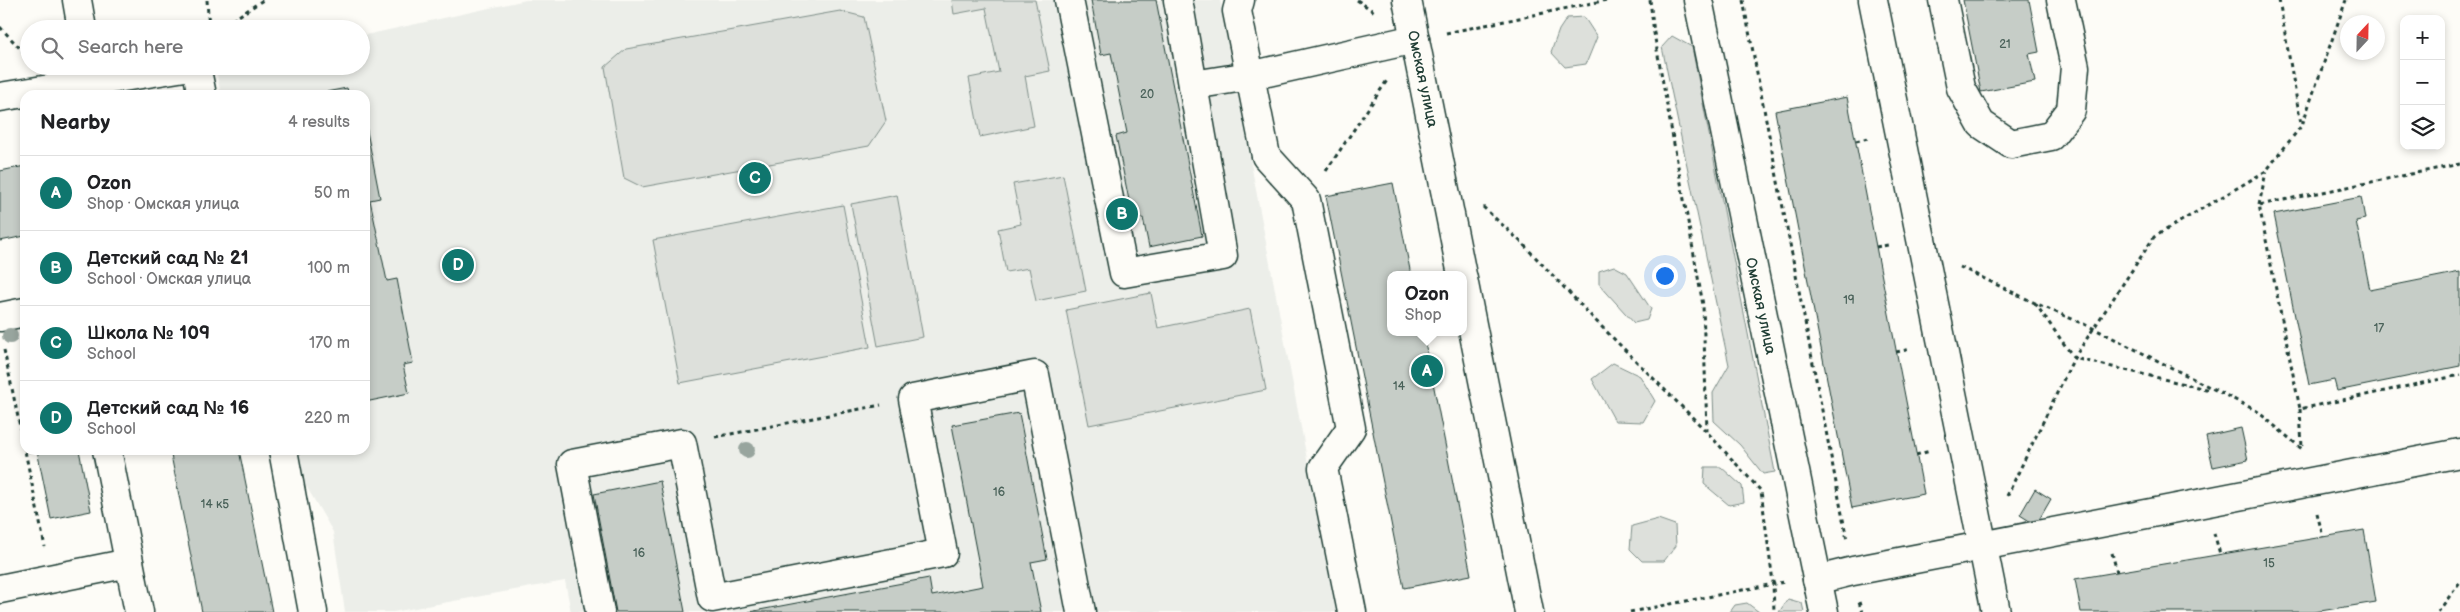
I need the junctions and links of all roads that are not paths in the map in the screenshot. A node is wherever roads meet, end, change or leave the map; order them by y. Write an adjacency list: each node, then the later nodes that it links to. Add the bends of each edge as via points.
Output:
1 (77, 0): 10 (street)
2 (1069, 0): 15 (street, via 1124,273 1223,256)
3 (1178, 0): 15 (street)
4 (1240, 0): 14 (street, via 1237,11)
5 (1407, 0): 11 (street, Омская улица)
6 (1698, 0): 29 (street, Омская улица)
7 (1873, 0): 27 (street)
8 (1943, 0): 9 (street, via 1960,88 1981,124 2011,144 2051,136 2071,110 2075,68)
9 (2061, 0)
10 (80, 20)
11 (1415, 39): 14 (street); 20 (street, Омская улица)
12 (86, 75): 16 (street)
13 (198, 75): 17 (street)
14 (1250, 76): 15 (street); 35 (street, via 1266,156 1306,200 1351,428 1323,468)
15 (1193, 84)
16 (27, 90)
17 (201, 90)
18 (20, 92): 19 (street)
19 (0, 97)
20 (1461, 271)
21 (1467, 299): 36 (street)
22 (20, 316): 23 (street)
23 (1, 329)
24 (2460, 453): 27 (street)
25 (108, 455): 28 (street)
26 (284, 455): 32 (street)
27 (1983, 546): 29 (street); 38 (street)
28 (129, 563): 30 (street); 31 (street)
29 (1818, 580): 37 (street, Омская улица)
30 (0, 589)
31 (139, 612)
32 (313, 612)
33 (600, 612): 34 (street, via 572,464 682,443 712,598 943,553 913,399 1035,375)
34 (1081, 612)
35 (1352, 612)
36 (1529, 612)
37 (1824, 612)
38 (1996, 612)

